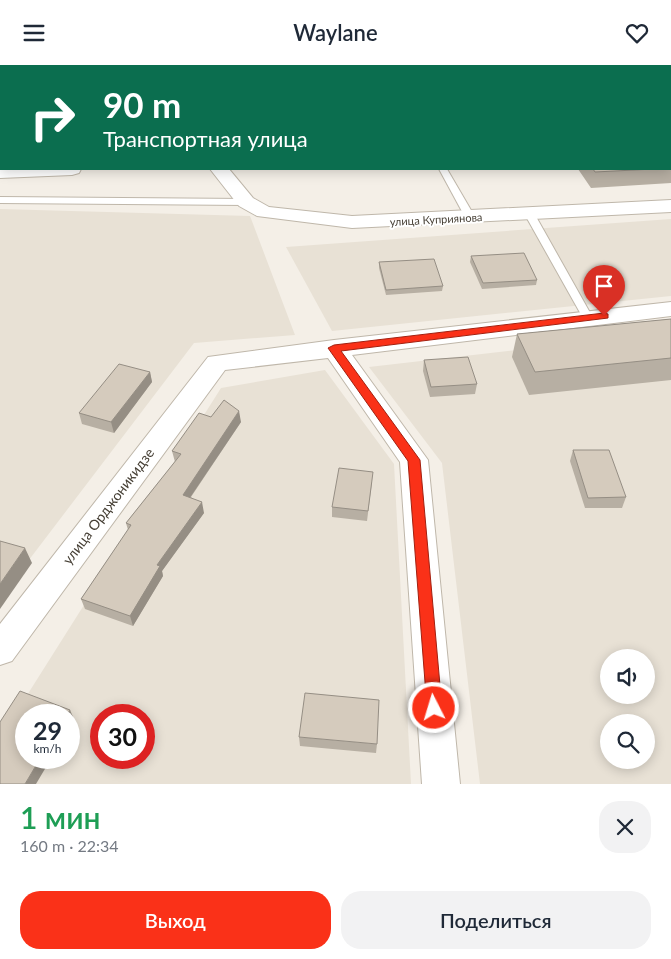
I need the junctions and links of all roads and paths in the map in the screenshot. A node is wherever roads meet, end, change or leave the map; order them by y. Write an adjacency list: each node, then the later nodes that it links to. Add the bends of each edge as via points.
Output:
1 (48, 170): 4 (street)
2 (220, 170): 6 (street, улица Куприянова)
3 (443, 170): 9 (lane)
4 (0, 172)
5 (0, 200): 6 (lane)
6 (246, 202): 9 (street, улица Куприянова, via 264,212 352,222)
7 (671, 206): 8 (street, улица Куприянова)
8 (529, 213): 9 (street, улица Куприянова); 11 (lane)
9 (470, 217)
10 (671, 309): 11 (street)
11 (588, 318): 12 (street)
12 (334, 348): 13 (street, улица Орджоникидзе, via 217,363); 14 (street, via 414,460)
13 (0, 650)
14 (441, 784)

